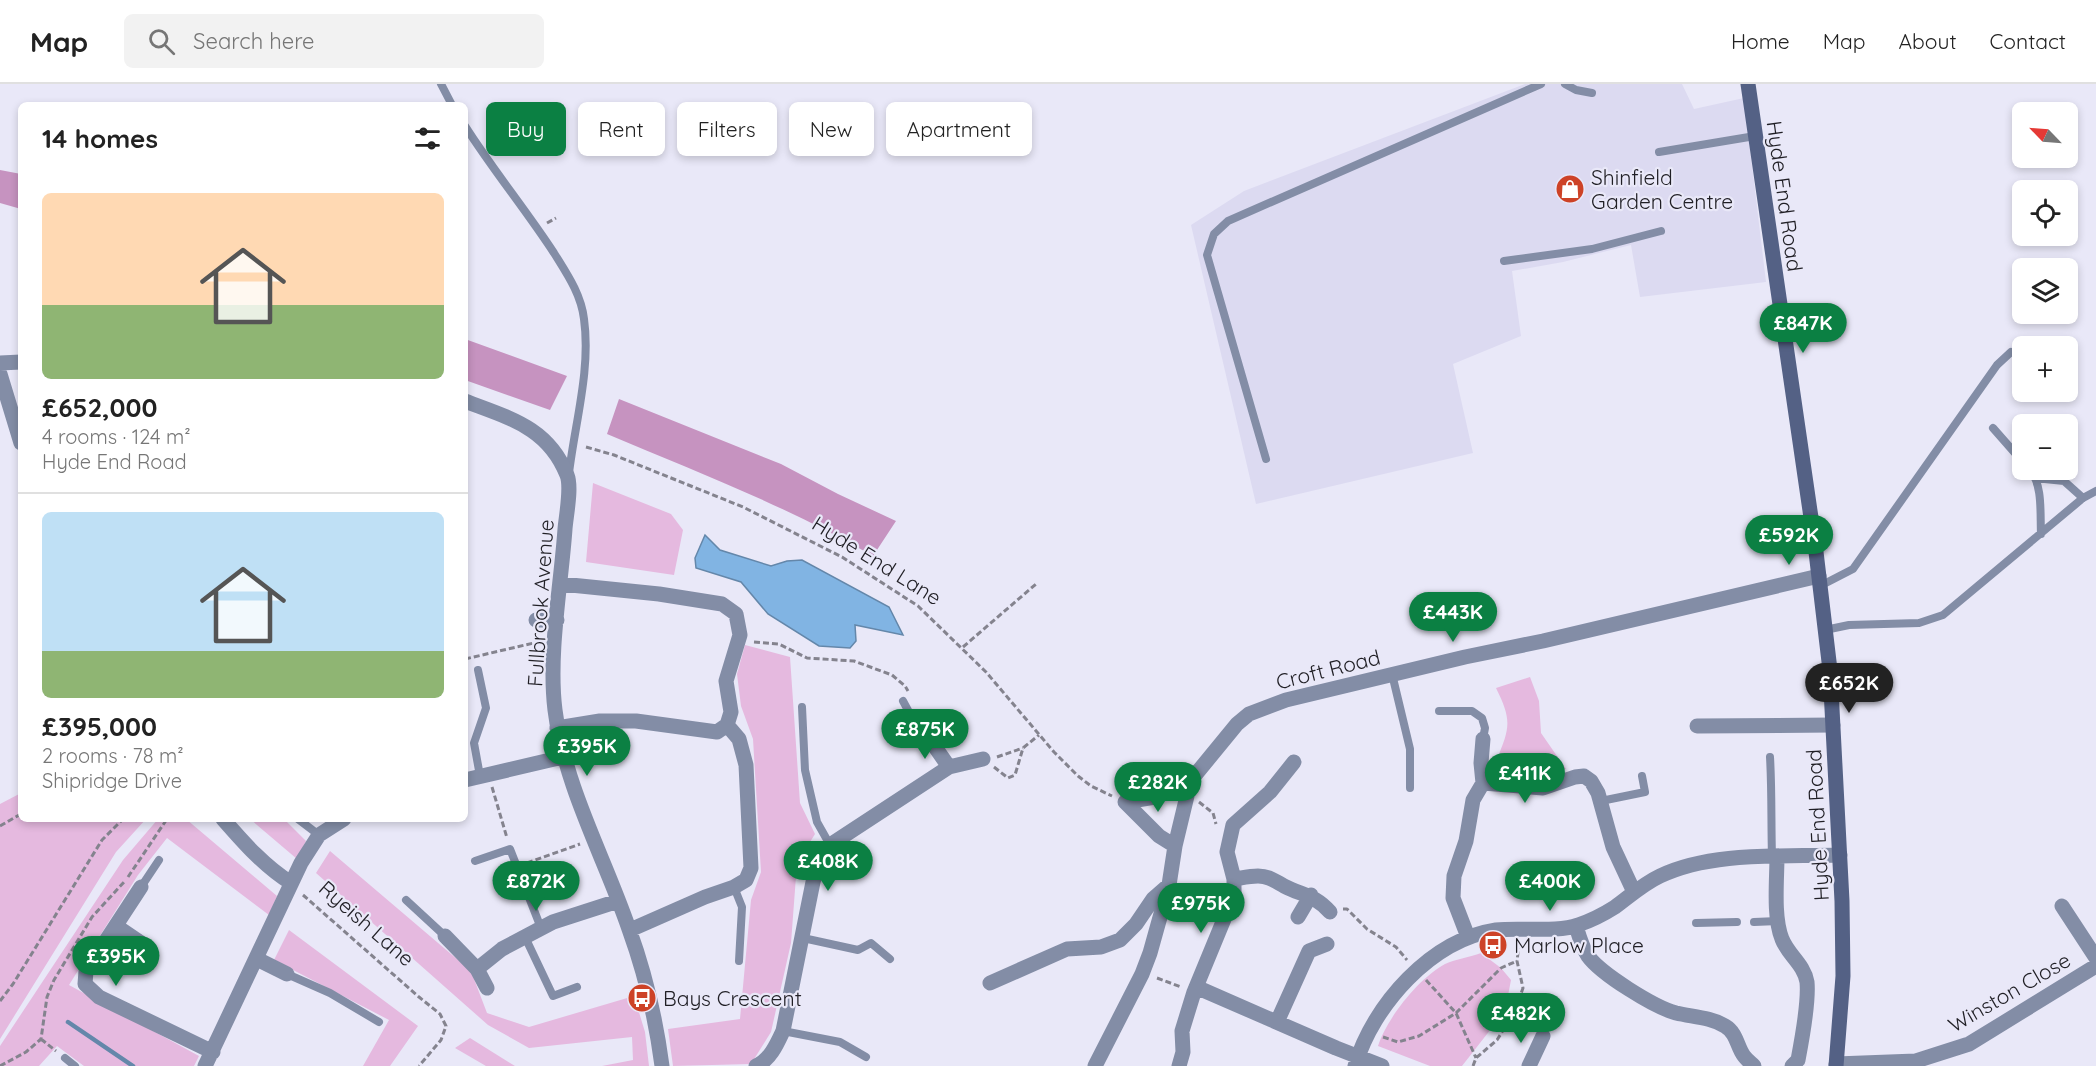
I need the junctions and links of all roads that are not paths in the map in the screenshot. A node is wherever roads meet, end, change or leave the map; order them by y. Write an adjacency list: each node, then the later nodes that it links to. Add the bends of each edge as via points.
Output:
1 (441, 84): 6 (lane)
2 (1541, 84): 20 (lane, via 1228,221 1214,234 1207,255)
3 (1565, 84): 5 (lane)
4 (1748, 84): 8 (main road, Hyde End Road)
5 (1592, 93)
6 (450, 102)
7 (468, 130): 21 (lane, via 550,246 582,306 584,368)
8 (1755, 136): 9 (lane); 27 (main road, Hyde End Road)
9 (1659, 152)
10 (1661, 231): 11 (lane, via 1592,249)
11 (1504, 261)
12 (2011, 352): 27 (lane, via 1997,365 1853,569)
13 (18, 362): 14 (street)
14 (0, 363)
15 (0, 374): 18 (street)
16 (468, 402): 21 (street, via 530,427 554,450)
17 (1993, 428): 19 (lane)
18 (18, 433)
19 (2012, 450)
20 (1266, 459)
21 (569, 477): 28 (street, Fullbrook Avenue)
22 (2035, 480): 26 (lane)
23 (2054, 480): 25 (lane, via 2064,481)
24 (2096, 492): 25 (lane)
25 (2083, 498): 26 (lane)
26 (2041, 534): 31 (lane, via 1943,615 1919,623 1850,625)
27 (1819, 581): 31 (main road, Hyde End Road); 33 (street, Croft Road)
28 (561, 584): 30 (street, Fullbrook Avenue); 37 (street, via 722,604 736,614 740,635 726,681 731,712)
29 (536, 620): 30 (street)
30 (557, 620): 40 (street, Fullbrook Avenue)
31 (1825, 630): 38 (main road, Hyde End Road)
32 (478, 670): 49 (lane, via 486,708 474,743)
33 (1392, 674): 51 (lane, via 1410,748); 52 (street, Croft Road, via 1286,700 1250,714 1230,731)
34 (903, 702): 41 (lane, via 917,728)
35 (802, 707): 58 (lane, via 805,770 816,822)
36 (1439, 711): 42 (lane, via 1472,711 1482,718)
37 (727, 725): 40 (street, via 717,732 624,721); 68 (street, via 739,739 746,765 751,868 747,880)
38 (1833, 725): 39 (street); 60 (main road, Hyde End Road)
39 (1697, 726)
40 (557, 728): 43 (street, Fullbrook Avenue)
41 (926, 734): 47 (street)
42 (1483, 739): 50 (street)
43 (563, 757): 49 (street); 72 (street, Fullbrook Avenue)
44 (1770, 757): 61 (lane)
45 (989, 758): 47 (street)
46 (1294, 762): 64 (street, via 1270,792 1233,825 1227,852)
47 (949, 767): 58 (street)
48 (1642, 776): 53 (lane, via 1645,792)
49 (478, 777)
50 (1483, 783): 53 (street, via 1543,788 1584,776); 86 (street, via 1473,800 1466,842 1454,876 1453,898)
51 (1410, 788)
52 (1186, 789): 59 (street); 59 (street, via 1125,802 1143,822)
53 (1601, 801): 69 (street, via 1613,847)
54 (226, 822): 65 (street, Ryeish Lane, via 247,847)
55 (302, 822): 57 (lane)
56 (339, 822): 57 (street)
57 (319, 835): 65 (street)
58 (830, 844): 87 (street, via 819,861)
59 (1175, 846): 66 (street)
60 (1840, 855): 61 (street); 109 (main road, Hyde End Road, via 1843,976)
61 (1774, 857): 69 (street, via 1692,864 1660,876); 76 (street)
62 (159, 860): 67 (lane)
63 (475, 861): 82 (lane, via 510,849)
64 (1234, 879): 70 (street, via 1271,878); 100 (street, via 1234,895)
65 (291, 883): 91 (street)
66 (1169, 885): 97 (street, via 1120,940 1067,949); 113 (street, via 1143,974)
67 (141, 887): 81 (street)
68 (734, 887): 83 (street); 93 (lane, via 742,907)
69 (1634, 892): 80 (street, via 1613,908)
70 (1311, 896): 74 (street); 75 (street)
71 (406, 900): 84 (lane)
72 (618, 901): 82 (street); 83 (street, Fullbrook Avenue)
73 (2062, 906): 90 (street, Winston Close)
74 (1330, 912)
75 (1298, 917)
76 (1778, 921): 78 (lane); 118 (street, via 1785,947 1802,966 1807,982 1798,1060)
77 (1737, 922): 79 (lane)
78 (1754, 922)
79 (1696, 923)
80 (1576, 926): 86 (street, via 1495,930); 117 (street, via 1589,957 1609,974 1657,1005 1727,1027)
81 (116, 927): 88 (street); 107 (street, via 86,971 85,984 99,997)
82 (541, 928): 85 (street)
83 (630, 930): 111 (street, Fullbrook Avenue)
84 (445, 936): 95 (street)
85 (525, 937): 95 (street); 98 (lane, via 553,996)
86 (1468, 937): 108 (street, via 1445,948 1394,994)
87 (803, 938): 92 (lane, via 858,950 871,944); 103 (street)
88 (141, 943)
89 (1327, 944): 102 (street, via 1309,951)
90 (2096, 958)
91 (257, 959): 96 (street); 107 (street)
92 (890, 959)
93 (739, 961)
94 (2096, 966): 109 (street, Winston Close, via 1969,1044 1917,1061)
95 (477, 969): 99 (street)
96 (286, 974): 101 (lane, via 330,993)
97 (990, 983)
98 (577, 987)
99 (487, 988)
100 (1195, 990): 102 (street); 114 (street, via 1182,1031)
101 (379, 1022)
102 (1276, 1022): 108 (street)
103 (783, 1031): 105 (lane, via 840,1042); 112 (street, via 775,1049)
104 (1543, 1036): 116 (street)
105 (866, 1057)
106 (65, 1058): 110 (lane)
107 (211, 1061)
108 (1356, 1061): 115 (street)
109 (1836, 1065)
110 (75, 1066)
111 (662, 1066)
112 (759, 1066)
113 (1095, 1066)
114 (1179, 1066)
115 (1382, 1066)
116 (1529, 1066)
117 (1754, 1066)
118 (1792, 1066)

